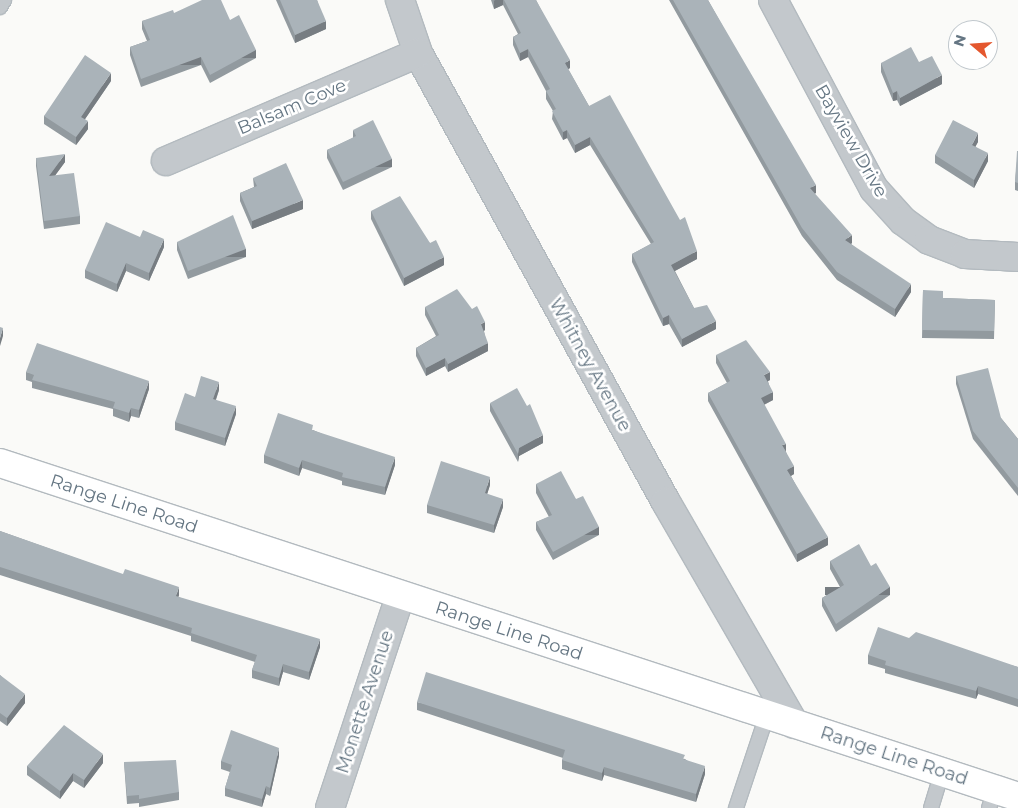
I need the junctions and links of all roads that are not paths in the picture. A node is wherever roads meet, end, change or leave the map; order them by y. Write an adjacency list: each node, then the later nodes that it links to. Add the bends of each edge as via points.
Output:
1 (4, 0): 4 (lane)
2 (400, 0): 5 (street, Whitney Avenue)
3 (773, 0): 7 (street, Bayview Drive, via 874,189 903,221 929,240 965,254)
4 (0, 7)
5 (418, 53): 6 (street, Balsam Cove); 11 (street, Whitney Avenue)
6 (166, 160)
7 (1018, 258)
8 (0, 462): 9 (main road, Range Line Road)
9 (400, 596): 10 (main road, Range Line Road); 14 (street, Monette Avenue)
10 (767, 715): 11 (main road, Range Line Road); 15 (lane)
11 (794, 724): 12 (main road, Range Line Road)
12 (942, 772): 13 (main road, Range Line Road); 16 (lane)
13 (1001, 798)
14 (330, 808)
15 (736, 808)
16 (930, 808)

